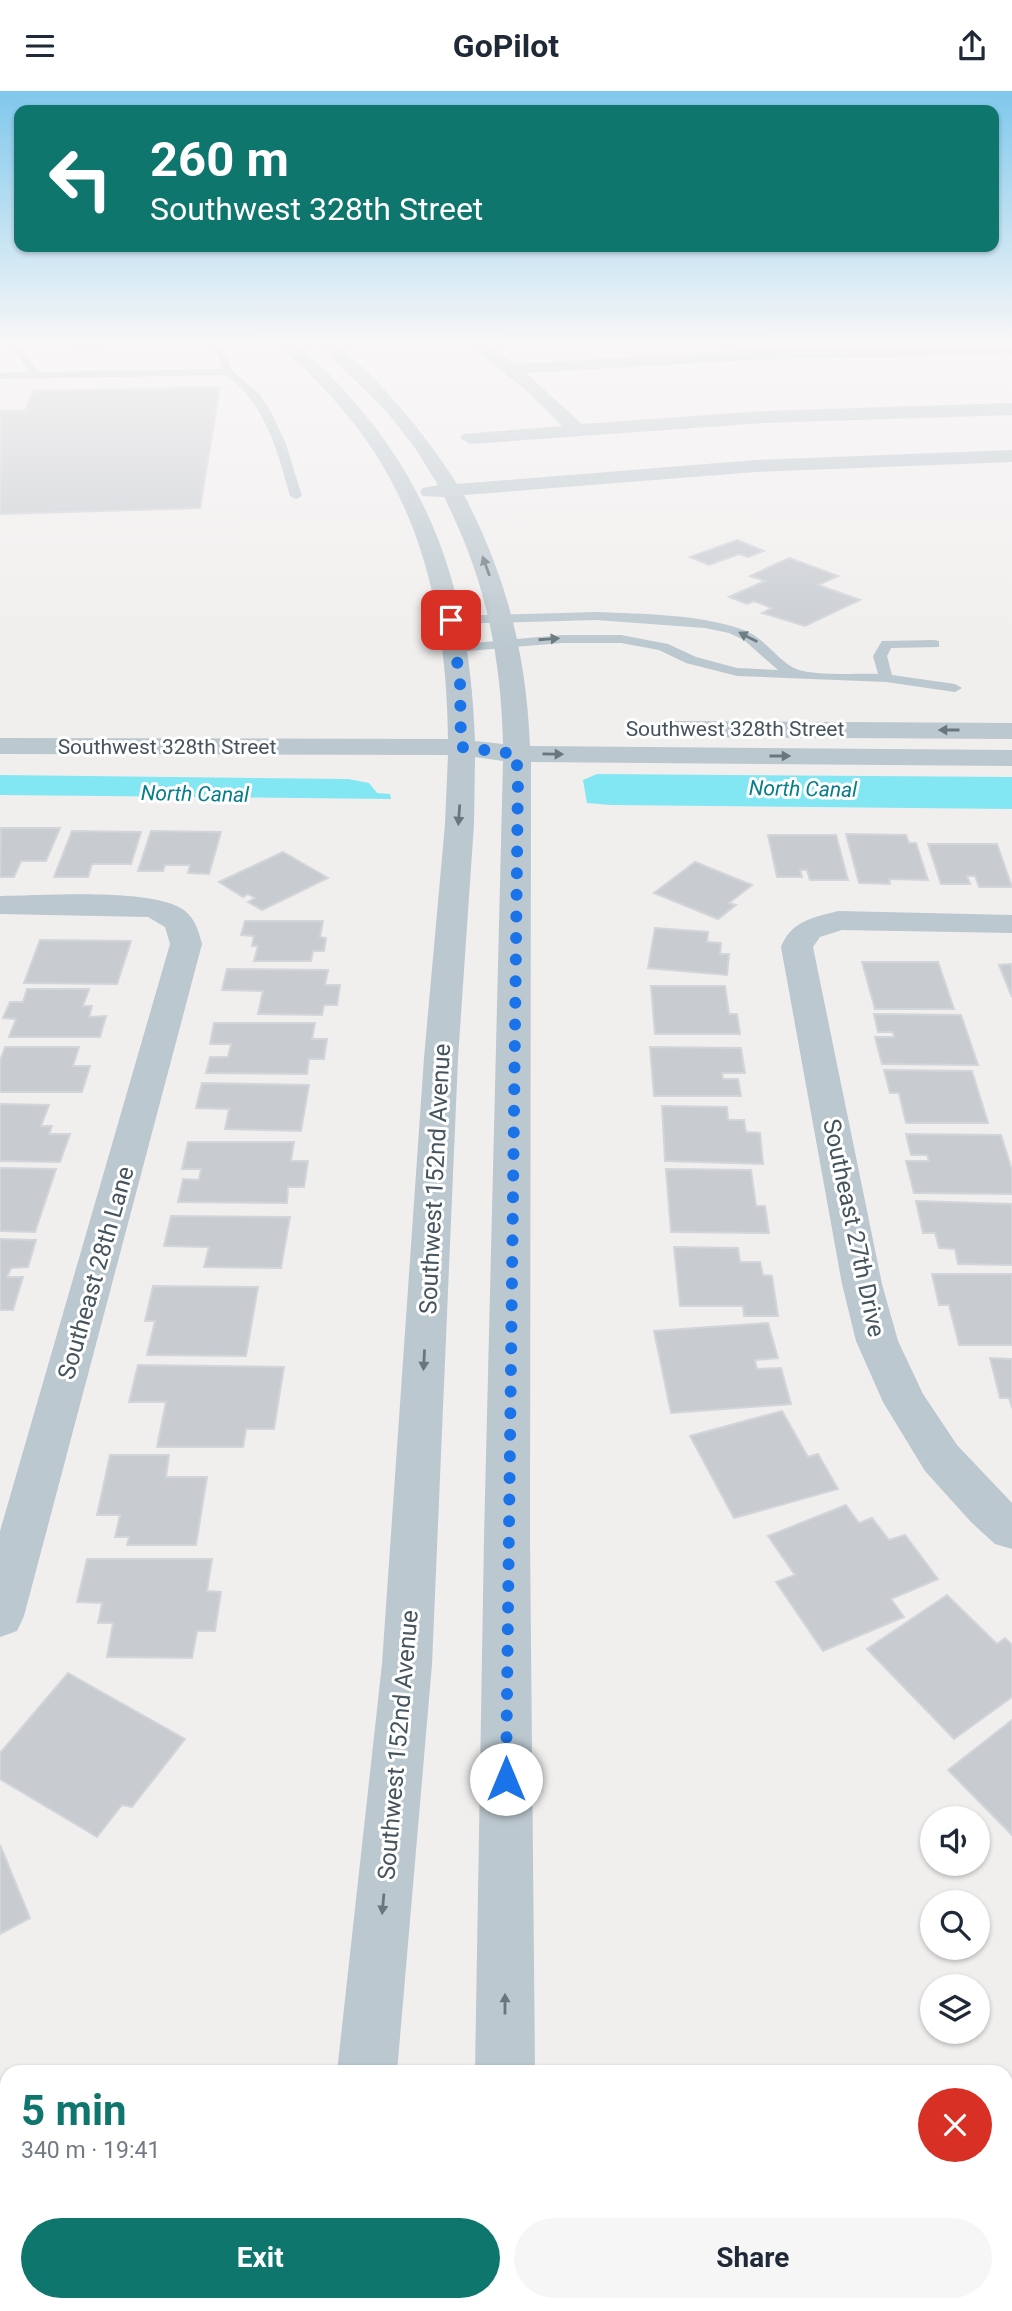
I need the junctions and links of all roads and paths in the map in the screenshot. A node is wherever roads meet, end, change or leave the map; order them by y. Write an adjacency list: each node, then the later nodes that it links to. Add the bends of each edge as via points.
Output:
1 (281, 444): 7 (lane)
2 (379, 444): 6 (street, Southwest 152nd Avenue)
3 (423, 444): 5 (street)
4 (1012, 456): 5 (street, via 789,464)
5 (452, 490): 6 (street); 8 (street, one-way to 5, via 477,543)
6 (411, 494): 9 (street, Southwest 152nd Avenue, via 433,551)
7 (296, 496)
8 (502, 618): 9 (lane); 10 (lane, via 624,617); 11 (street)
9 (451, 620): 14 (street, Southwest 152nd Avenue)
10 (696, 624): 13 (lane); 15 (lane, one-way to 10, via 780,667 758,641)
11 (508, 644): 13 (lane, one-way to 13, via 621,639); 14 (lane); 20 (street)
12 (934, 644): 16 (lane, via 887,644 880,656)
13 (663, 647): 15 (lane, via 737,672)
14 (456, 648): 22 (street, Southwest 152nd Avenue)
15 (801, 676): 16 (lane)
16 (886, 677): 17 (lane)
17 (955, 688)
18 (636, 729): 19 (street, Southwest 328th Street, one-way to 18)
19 (1012, 731)
20 (525, 737): 22 (street, Southwest 328th Street); 23 (street, Southwest 328th Street, one-way to 23); 29 (street, one-way to 20, via 507,1538)
21 (0, 746): 22 (street, Southwest 328th Street)
22 (461, 747): 28 (street, Southwest 152nd Avenue, one-way to 28, via 410,1610)
23 (1012, 758)
24 (0, 905): 27 (street, Southeast 28th Lane, via 141,906 178,921 186,944)
25 (1012, 924): 26 (street, Southeast 27th Drive, via 845,919 809,930 797,951 877,1341 905,1402 941,1458)
26 (1012, 1530)
27 (0, 1616)
28 (368, 2065)
29 (505, 2065)

